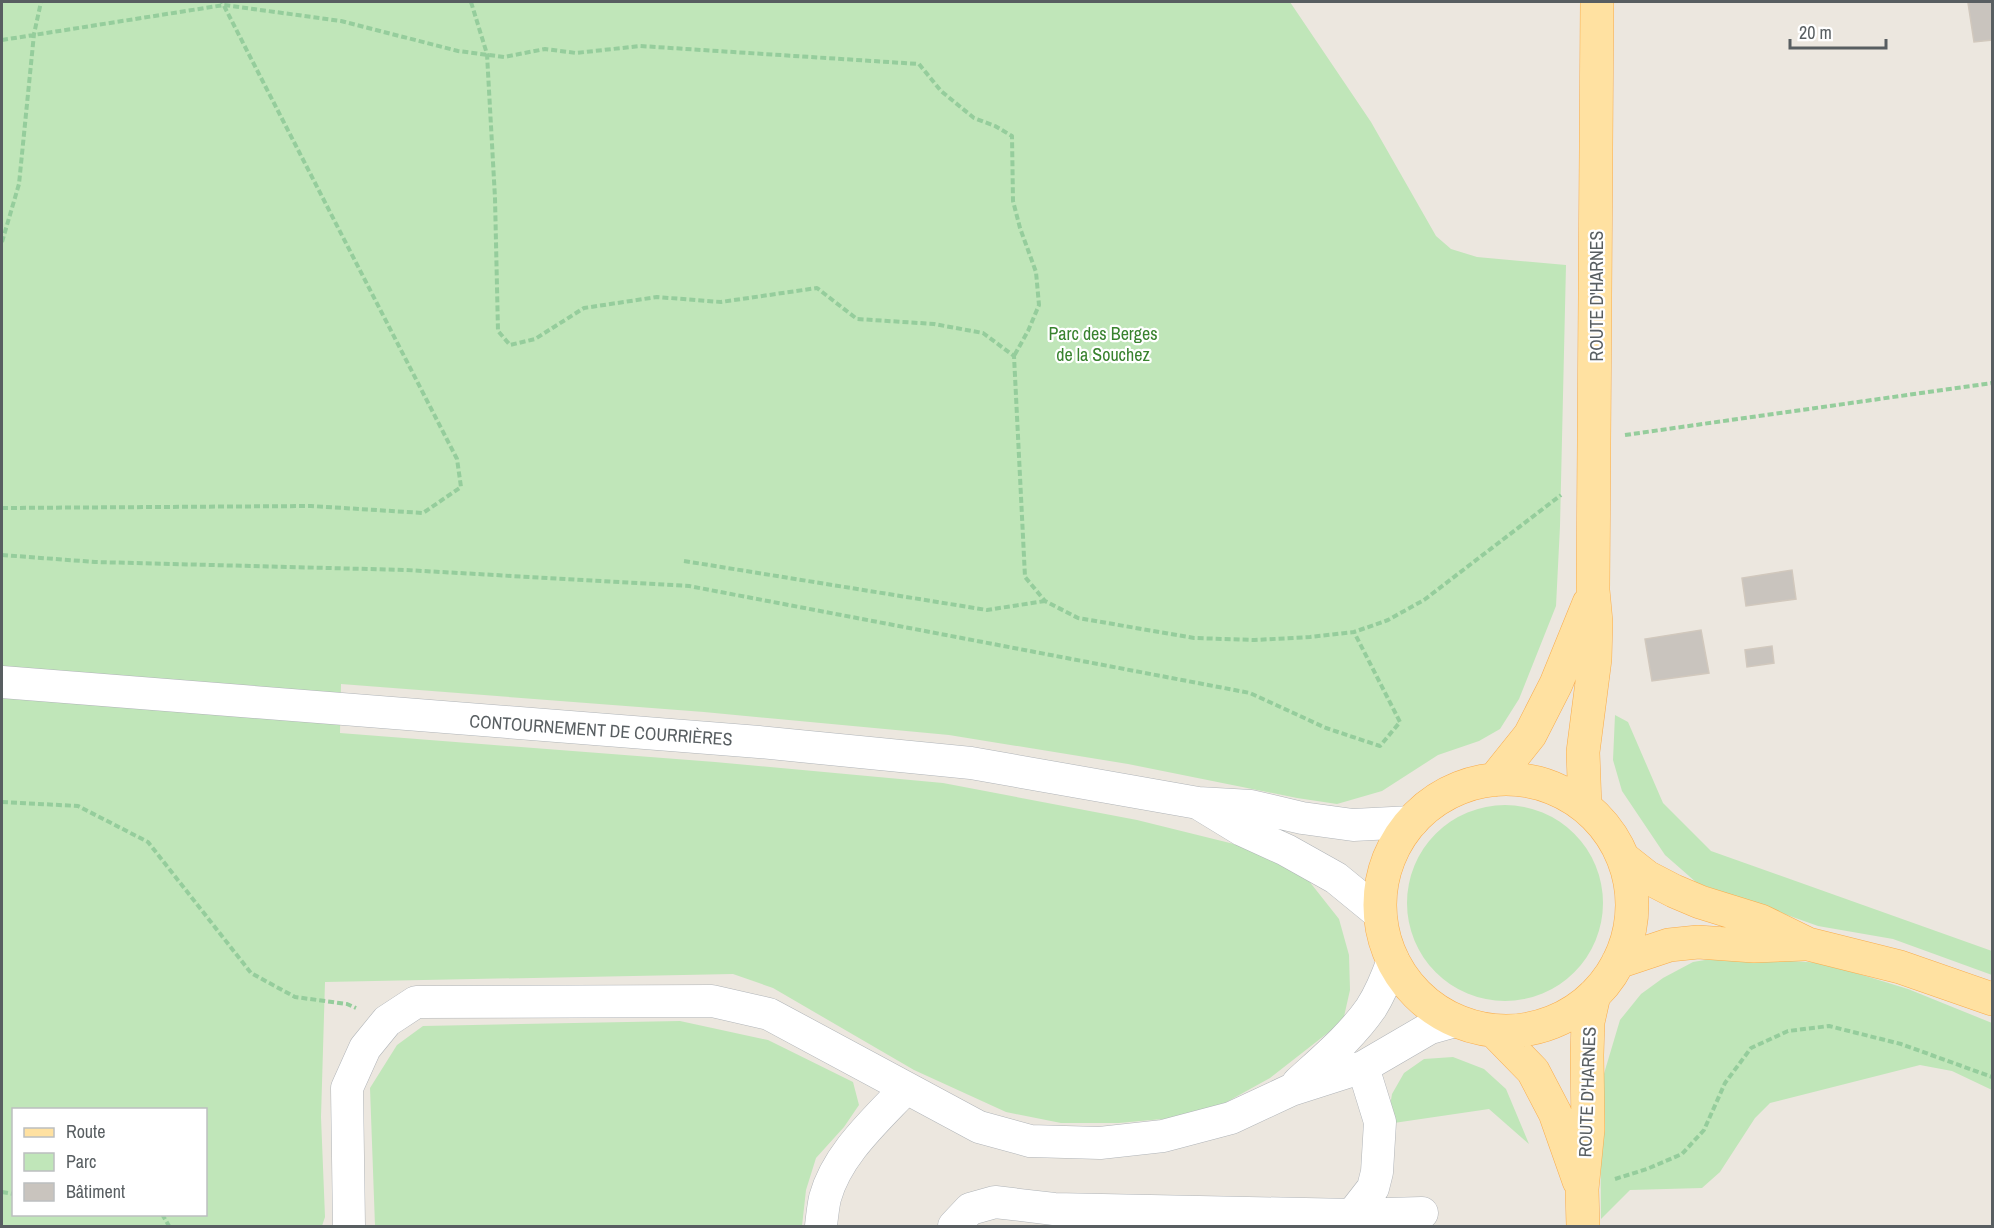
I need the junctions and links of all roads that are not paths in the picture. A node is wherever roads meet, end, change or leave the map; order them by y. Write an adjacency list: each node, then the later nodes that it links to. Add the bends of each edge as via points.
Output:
1 (1597, 2): 2 (main road, ROUTE D'HARNES)
2 (1593, 590): 4 (main road, ROUTE D'HARNES, via 1556,684 1530,735); 6 (main road, ROUTE D'HARNES, via 1595,659 1583,752)
3 (2, 682): 5 (street, CONTOURNEMENT DE COURRIÈRES, via 759,742 960,762)
4 (1494, 780): 6 (main road, via 1542,784); 7 (main road, via 1449,793)
5 (1198, 803): 7 (street, CONTOURNEMENT DE COURRIÈRES, via 1251,806 1353,825); 9 (street, CONTOURNEMENT DE COURRIÈRES, via 1336,878)
6 (1586, 807): 8 (main road, via 1607,830)
7 (1412, 822): 9 (main road, via 1387,865)
8 (1623, 858): 10 (main road, via 1674,891 1761,921); 12 (main road, via 1632,910 1628,937)
9 (1380, 914): 11 (main road)
10 (1808, 944): 12 (main road, via 1698,942 1669,945); 14 (main road, via 1900,967)
11 (1393, 960): 15 (main road, via 1409,986 1430,1006); 19 (street, via 1371,1008 1338,1047)
12 (1618, 962): 13 (main road)
13 (1594, 995): 16 (main road, via 1573,1012 1548,1024); 20 (main road, ROUTE D'HARNES, via 1588,1022 1588,1129)
14 (1992, 999)
15 (1455, 1021): 16 (main road); 17 (street, via 1430,1028)
16 (1494, 1031): 20 (main road, ROUTE D'HARNES, via 1533,1071 1555,1113)
17 (1363, 1067): 19 (street); 24 (street, via 1380,1122 1377,1172 1373,1188)
18 (906, 1088): 19 (street, via 979,1127 1030,1141 1100,1143 1164,1136 1231,1118); 25 (street, via 769,1014 712,1001 416,1002 387,1021 365,1048 347,1088); 26 (street, via 840,1165 825,1198)
19 (1291, 1090)
20 (1582, 1189): 28 (main road, ROUTE D'HARNES)
21 (1422, 1214): 24 (street)
22 (1081, 1218): 23 (street); 27 (street, via 1054,1209 995,1202 970,1209)
23 (1292, 1220): 24 (street)
24 (1352, 1221)
25 (349, 1227)
26 (821, 1227)
27 (954, 1227)
28 (1583, 1227)

